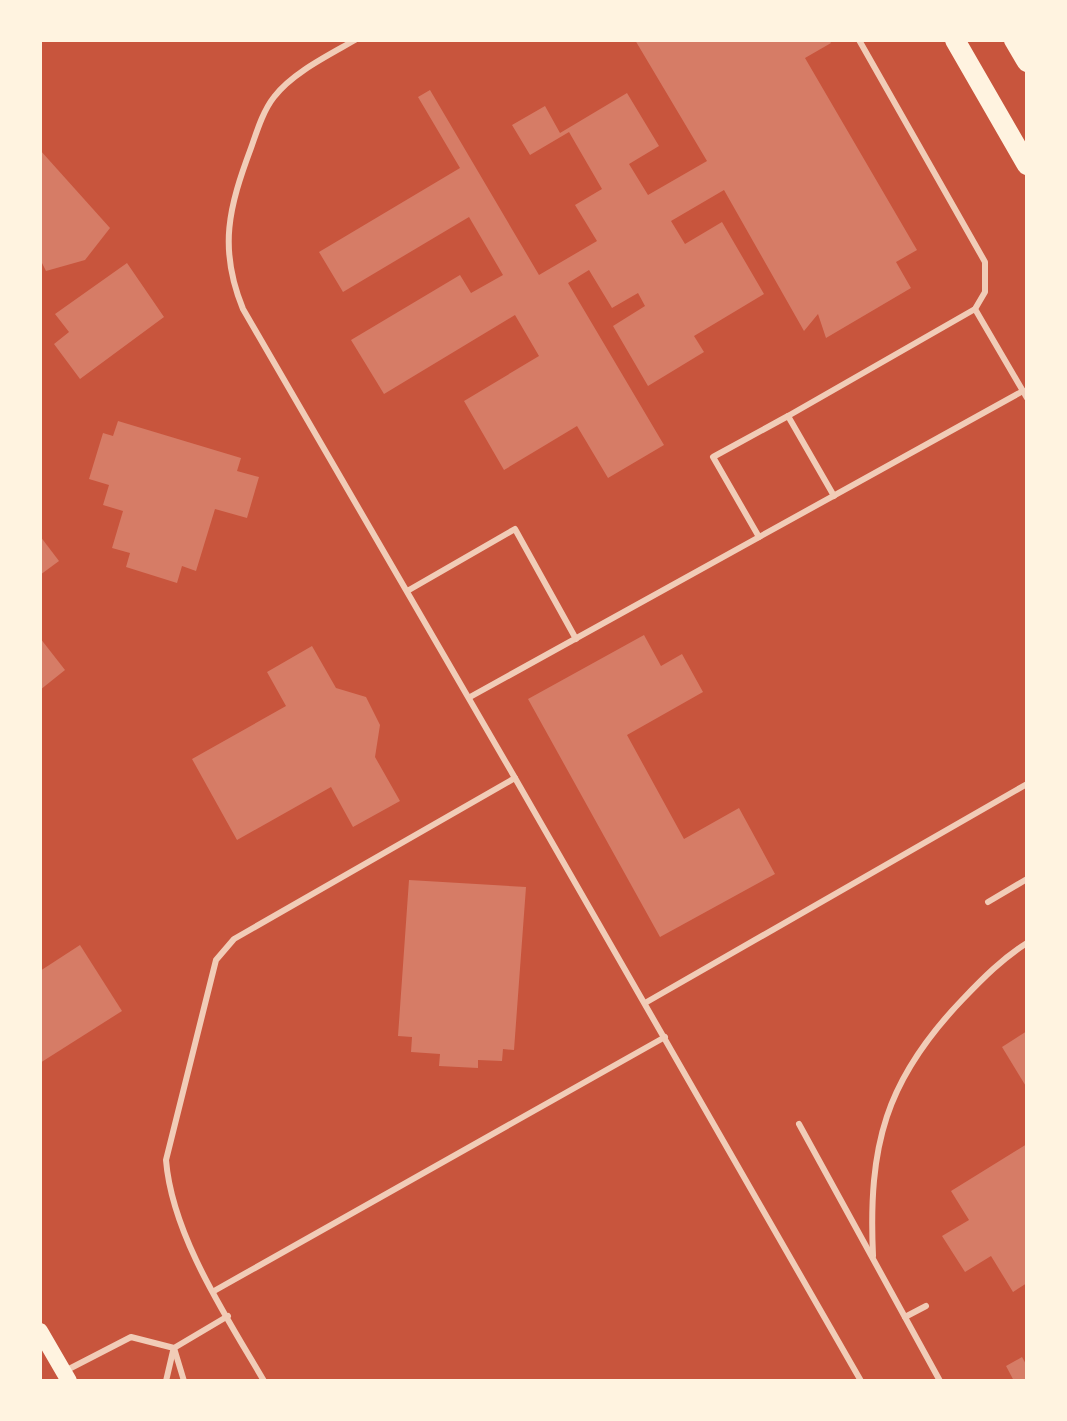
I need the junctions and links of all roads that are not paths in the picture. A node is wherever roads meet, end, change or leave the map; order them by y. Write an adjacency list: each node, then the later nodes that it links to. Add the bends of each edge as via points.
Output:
1 (355, 40): 12 (lane, via 274,96 233,196 227,251 243,309)
2 (859, 40): 7 (lane, via 985,262 985,292)
3 (955, 40): 6 (main road)
4 (1014, 40): 5 (main road)
5 (1027, 62)
6 (1027, 165)
7 (975, 309): 8 (lane); 9 (lane)
8 (1025, 395): 10 (lane)
9 (788, 416): 10 (lane); 11 (lane, via 713,457)
10 (834, 496): 11 (lane)
11 (759, 537): 13 (lane)
12 (409, 590): 13 (lane, via 515,529); 14 (lane)
13 (576, 639): 14 (lane)
14 (470, 697): 15 (lane)
15 (515, 778): 20 (lane); 24 (lane, via 234,939 216,960 166,1160 168,1193)
16 (1027, 784): 20 (lane)
17 (1027, 879): 18 (lane)
18 (988, 902)
19 (1027, 943): 23 (lane, via 1007,956 934,1029 886,1111 871,1208)
20 (645, 1003): 21 (lane)
21 (665, 1037): 24 (lane); 34 (lane)
22 (799, 1124): 23 (lane)
23 (873, 1256): 27 (lane)
24 (214, 1291): 26 (lane)
25 (926, 1306): 27 (lane)
26 (228, 1316): 29 (lane); 33 (lane)
27 (905, 1317): 35 (lane)
28 (40, 1331): 30 (main road)
29 (174, 1348): 30 (lane, via 131,1337); 31 (lane); 32 (lane)
30 (66, 1376)
31 (166, 1381)
32 (184, 1381)
33 (264, 1381)
34 (861, 1381)
35 (940, 1381)

